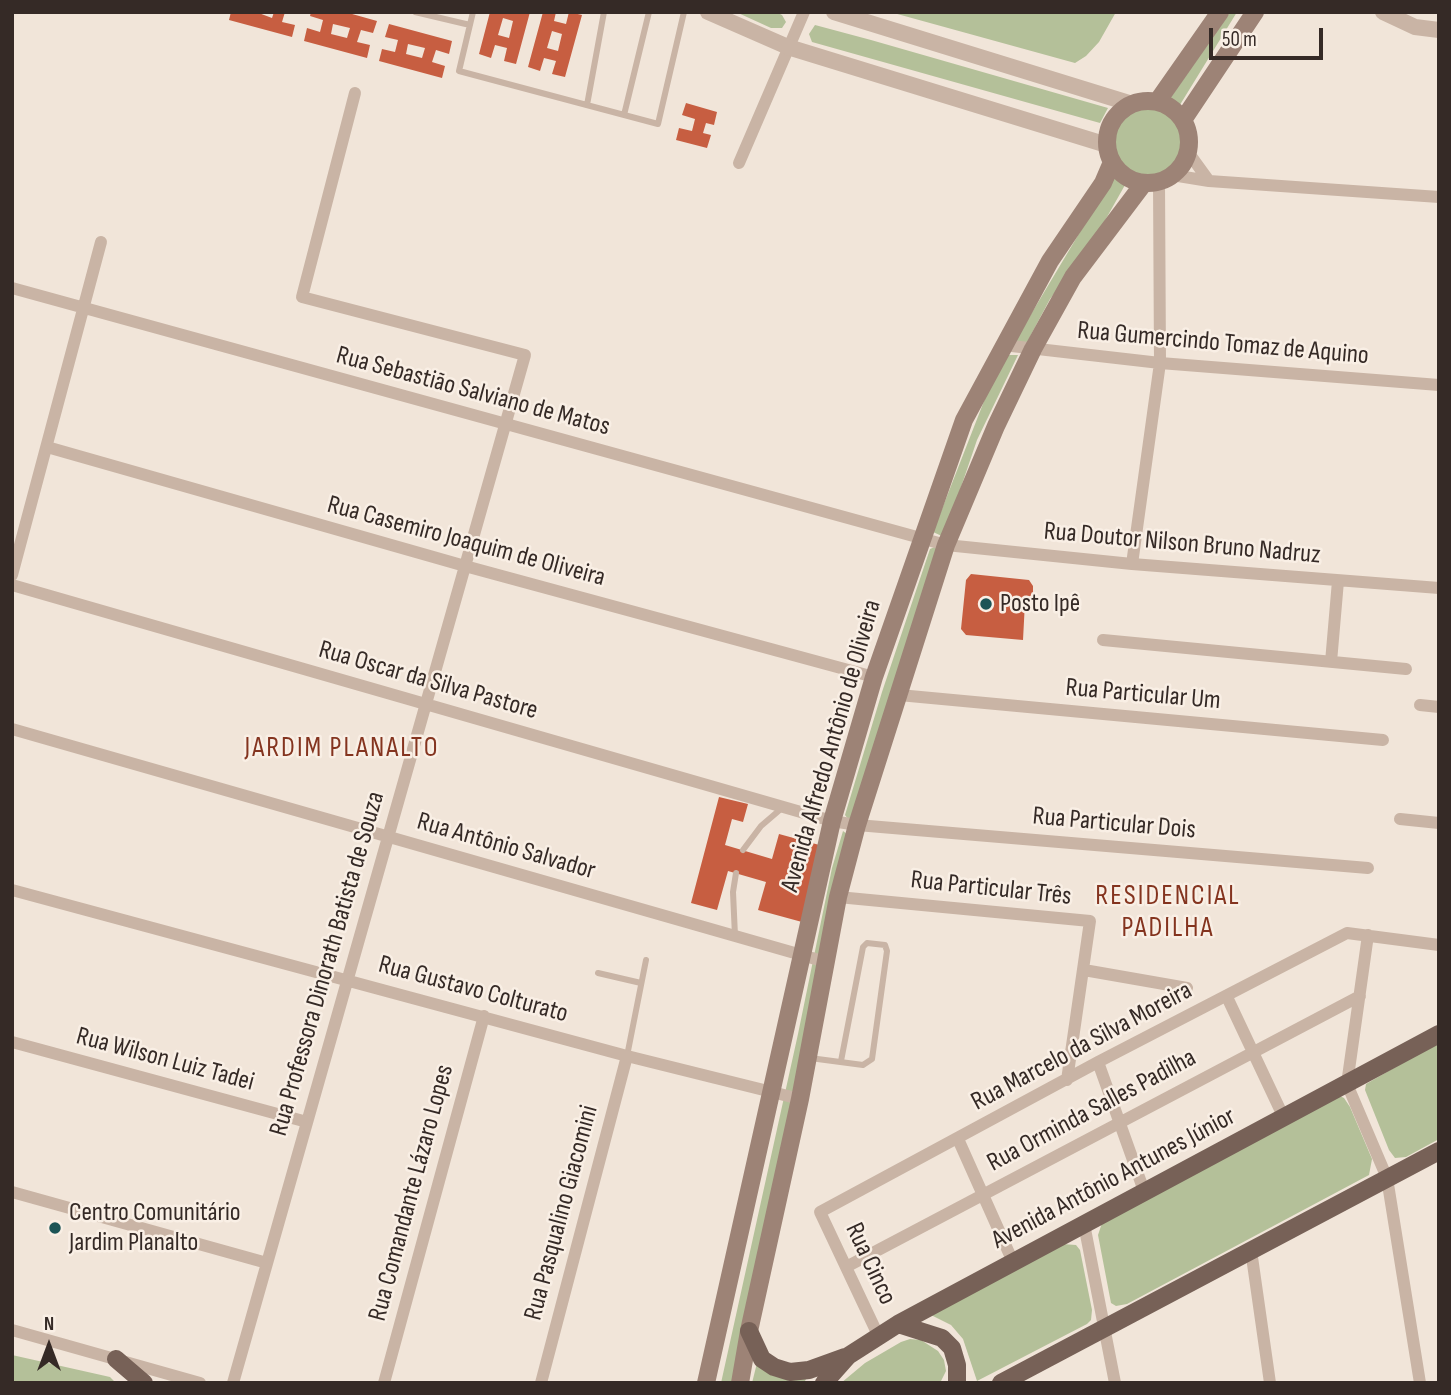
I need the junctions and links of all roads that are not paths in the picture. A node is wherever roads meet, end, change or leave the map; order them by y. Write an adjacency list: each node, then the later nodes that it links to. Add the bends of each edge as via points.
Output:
1 (415, 12): 12 (lane)
2 (473, 12): 12 (lane)
3 (604, 12): 18 (lane)
4 (649, 12): 19 (lane)
5 (684, 12): 19 (lane, via 657,124)
6 (708, 12): 14 (street)
7 (804, 12): 14 (street)
8 (834, 12): 17 (street)
9 (1220, 12): 16 (main road)
10 (1255, 12): 20 (main road)
11 (1383, 12): 13 (street, via 1415,27)
12 (470, 25): 18 (lane, via 459,71)
13 (1439, 30)
14 (788, 47): 22 (street); 23 (street)
15 (355, 93): 34 (street, Rua Professora Dinorath Batista de Souza, via 302,297 524,355)
16 (1157, 102): 17 (main road); 20 (main road)
17 (1132, 104): 22 (main road, via 1111,124)
18 (587, 105): 19 (lane)
19 (624, 115)
20 (1183, 120): 21 (main road)
21 (1188, 152): 24 (main road, via 1181,167); 25 (street)
22 (1110, 154): 24 (main road, via 1125,176); 30 (main road, Avenida Alfredo Antônio de Oliveira, via 1102,183 1050,261)
23 (739, 163)
24 (1159, 180): 25 (street); 31 (main road, Avenida Alfredo Antônio de Oliveira, via 1073,277); 32 (street)
25 (1209, 181): 26 (street)
26 (1439, 197)
27 (101, 242): 29 (street)
28 (12, 288): 29 (street, Rua Sebastião Salviano de Matos)
29 (84, 308): 34 (street, Rua Sebastião Salviano de Matos); 35 (street)
30 (1003, 345): 31 (street, Rua Gumercindo Tomaz de Aquino); 36 (main road, Avenida Alfredo Antônio de Oliveira, via 964,421)
31 (1033, 349): 32 (street, Rua Gumercindo Tomaz de Aquino); 37 (main road, Avenida Alfredo Antônio de Oliveira)
32 (1160, 363): 33 (street, Rua Gumercindo Tomaz de Aquino); 38 (street)
33 (1439, 385)
34 (505, 425): 36 (street, Rua Sebastião Salviano de Matos); 39 (street, Rua Professora Dinorath Batista de Souza)
35 (47, 447): 39 (street, Rua Casemiro Joaquim de Oliveira); 40 (street)
36 (923, 540): 37 (street, Rua Doutor Nilson Bruno Nadruz); 47 (main road, Avenida Alfredo Antônio de Oliveira)
37 (946, 545): 38 (street, Rua Doutor Nilson Bruno Nadruz); 48 (main road, Avenida Alfredo Antônio de Oliveira)
38 (1132, 564): 41 (street, Rua Doutor Nilson Bruno Nadruz)
39 (464, 566): 47 (street, Rua Casemiro Joaquim de Oliveira); 49 (street, Rua Professora Dinorath Batista de Souza)
40 (12, 575)
41 (1338, 581): 43 (street, Rua Doutor Nilson Bruno Nadruz); 45 (street)
42 (12, 585): 49 (street, Rua Oscar da Silva Pastore)
43 (1439, 588)
44 (1103, 640): 45 (street)
45 (1331, 662): 46 (street)
46 (1406, 669)
47 (874, 677): 56 (main road, Avenida Alfredo Antônio de Oliveira)
48 (898, 695): 53 (street, Rua Particular Um); 58 (main road, Avenida Alfredo Antônio de Oliveira)
49 (425, 704): 54 (street, Rua Oscar da Silva Pastore); 59 (street, Rua Professora Dinorath Batista de Souza)
50 (1420, 705): 51 (street)
51 (1439, 707)
52 (12, 729): 59 (street, Rua Antônio Salvador)
53 (1383, 740)
54 (783, 807): 56 (street, Rua Oscar da Silva Pastore); 60 (lane)
55 (1400, 819): 57 (street)
56 (832, 821): 58 (street, Rua Particular Dois); 68 (main road, Avenida Alfredo Antônio de Oliveira)
57 (1439, 823)
58 (857, 825): 61 (street, Rua Particular Dois); 64 (main road, Avenida Alfredo Antônio de Oliveira)
59 (388, 836): 66 (street, Rua Antônio Salvador); 73 (street, Rua Professora Dinorath Batista de Souza)
60 (743, 850)
61 (1368, 868)
62 (736, 873): 66 (lane)
63 (12, 890): 73 (street, Rua Gustavo Colturato)
64 (838, 897): 70 (main road, Avenida Alfredo Antônio de Oliveira); 71 (street, Rua Particular Três, via 1090,921)
65 (1368, 935): 67 (street, Rua Marcelo da Silva Moreira); 76 (street); 77 (street, Rua Marcelo da Silva Moreira, via 1347,933)
66 (735, 936): 68 (street, Rua Antônio Salvador)
67 (1439, 945)
68 (802, 956): 70 (street, Rua Antônio Salvador); 88 (main road, Avenida Alfredo Antônio de Oliveira)
69 (646, 960): 74 (lane)
70 (826, 962): 83 (main road, Avenida Alfredo Antônio de Oliveira)
71 (1083, 970): 75 (street); 86 (street, Rua Particular Três)
72 (598, 973): 74 (lane)
73 (347, 979): 78 (street, Rua Gustavo Colturato); 91 (street, Rua Professora Dinorath Batista de Souza)
74 (641, 984): 82 (lane)
75 (1187, 988)
76 (1360, 996): 81 (street, Rua Orminda Salles Padilha); 87 (street)
77 (1227, 997): 81 (street); 85 (street, Rua Marcelo da Silva Moreira)
78 (484, 1016): 82 (street, Rua Gustavo Colturato); 115 (street, Rua Comandante Lázaro Lopes)
79 (1439, 1034): 87 (main road, Avenida Antônio Antunes Júnior)
80 (12, 1042): 91 (street, Rua Wilson Luiz Tadei)
81 (1252, 1051): 90 (street); 92 (street, Rua Orminda Salles Padilha)
82 (627, 1056): 88 (street, Rua Gustavo Colturato); 116 (street, Rua Pasqualino Giacomini)
83 (808, 1058): 84 (lane); 89 (main road, Avenida Alfredo Antônio de Oliveira)
84 (841, 1061): 84 (lane, via 863,1065 872,1059 885,945 866,943 863,947)
85 (1098, 1062): 86 (street, Rua Marcelo da Silva Moreira); 92 (street)
86 (1067, 1080): 93 (street, Rua Marcelo da Silva Moreira)
87 (1347, 1084): 90 (main road, Avenida Antônio Antunes Júnior); 95 (street)
88 (772, 1093): 89 (street, Rua Gustavo Colturato); 117 (main road, Avenida Alfredo Antônio de Oliveira)
89 (800, 1099): 108 (main road, Avenida Alfredo Antônio de Oliveira)
90 (1284, 1118): 96 (main road, Avenida Antônio Antunes Júnior)
91 (307, 1122): 103 (street, Rua Professora Dinorath Batista de Souza)
92 (1120, 1124): 96 (street); 98 (street, Rua Orminda Salles Padilha)
93 (958, 1139): 98 (street); 99 (street, Rua Marcelo da Silva Moreira)
94 (1439, 1151): 95 (main road)
95 (1387, 1178): 101 (main road); 124 (street)
96 (1144, 1191): 100 (main road, Avenida Antônio Antunes Júnior)
97 (12, 1192): 103 (street)
98 (983, 1195): 102 (street); 104 (street, Rua Orminda Salles Padilha)
99 (820, 1212): 104 (street, Rua Cinco)
100 (1084, 1224): 102 (main road, Avenida Antônio Antunes Júnior); 106 (street)
101 (1251, 1250): 106 (main road); 123 (street)
102 (1013, 1262): 105 (main road, Avenida Antônio Antunes Júnior)
103 (267, 1263): 114 (street, Rua Professora Dinorath Batista de Souza)
104 (846, 1267): 109 (street, Rua Cinco)
105 (898, 1324): 109 (main road, Avenida Antônio Antunes Júnior); 120 (main road, via 942,1338 952,1348)
106 (1106, 1327): 121 (main road); 122 (street)
107 (12, 1330): 111 (street)
108 (749, 1331): 110 (main road, via 762,1359 790,1372); 118 (main road, Avenida Alfredo Antônio de Oliveira)
109 (878, 1335): 110 (main road, Avenida Antônio Antunes Júnior)
110 (848, 1356): 119 (main road, Avenida Antônio Antunes Júnior)
111 (116, 1359): 112 (main road); 113 (street)
112 (144, 1383)
113 (200, 1383)
114 (233, 1383)
115 (384, 1383)
116 (541, 1383)
117 (706, 1383)
118 (740, 1383)
119 (824, 1383)
120 (957, 1383)
121 (1001, 1383)
122 (1115, 1383)
123 (1270, 1383)
124 (1420, 1383)

